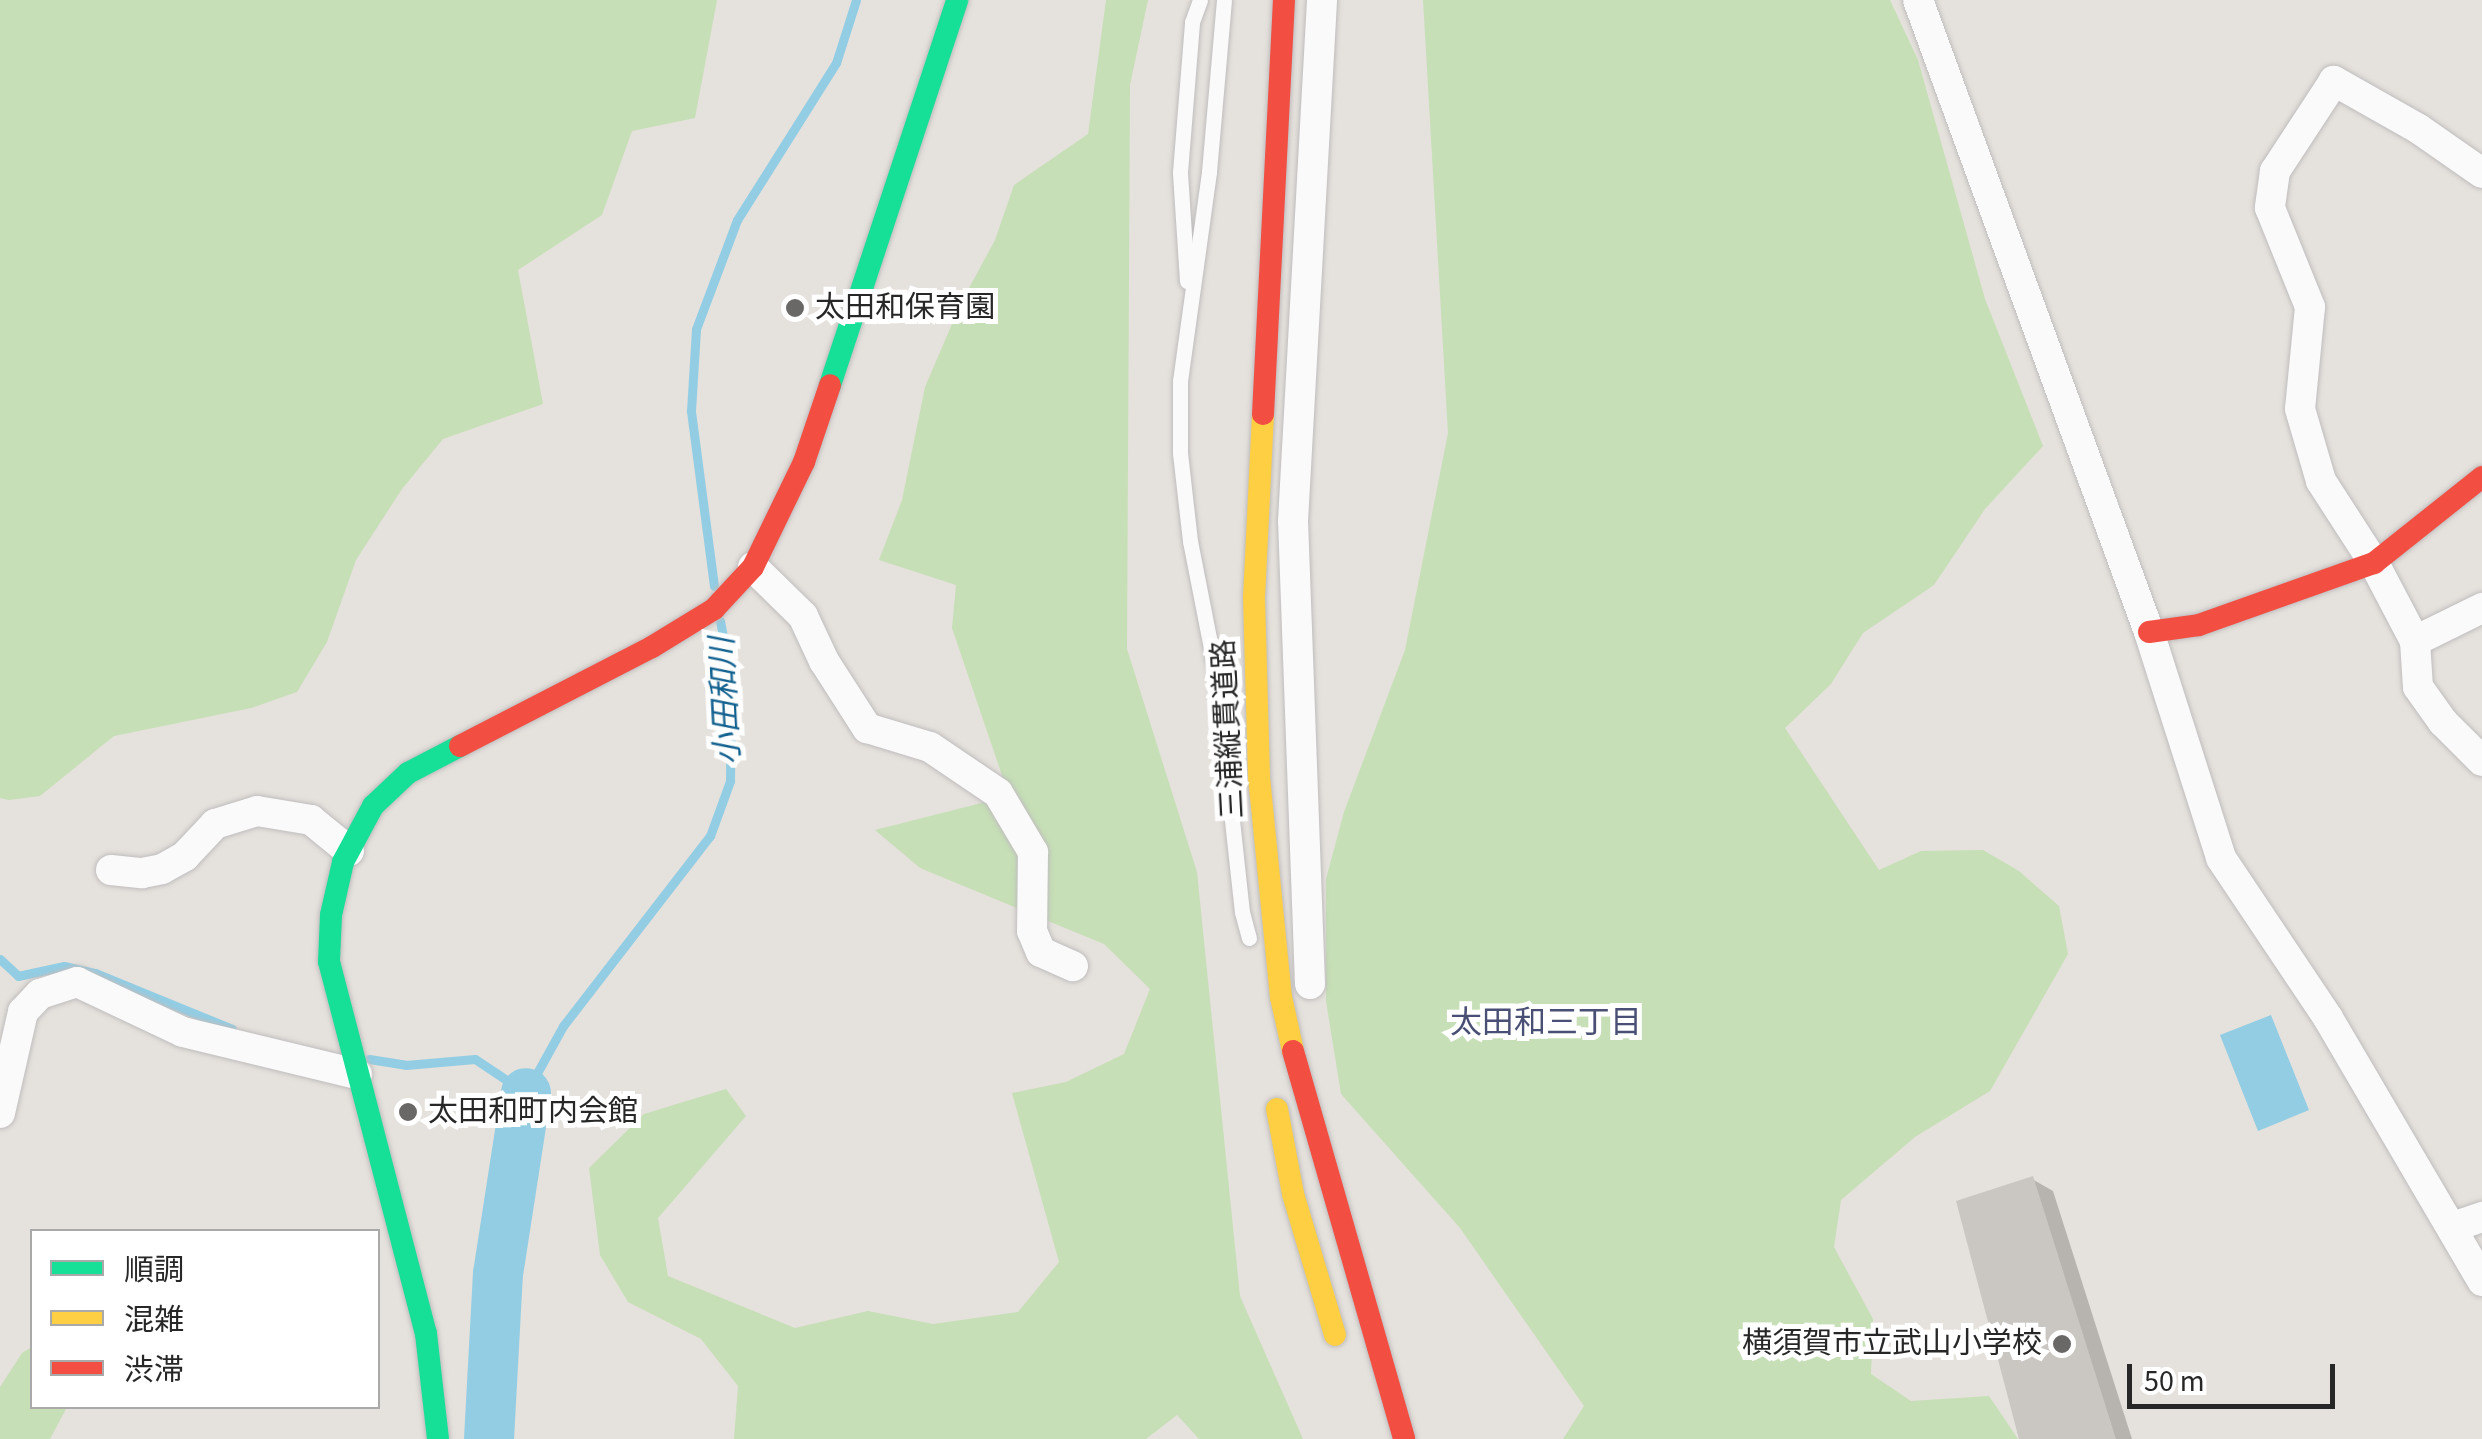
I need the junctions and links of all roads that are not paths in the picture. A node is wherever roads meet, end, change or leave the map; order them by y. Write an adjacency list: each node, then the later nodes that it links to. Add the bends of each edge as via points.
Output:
1 (957, 0): 12 (main road, via 804,462)
2 (1200, 0): 9 (lane, via 1192,22 1180,172)
3 (1224, 0): 9 (lane)
4 (1268, 0): 22 (main road, 三浦縦貫道路, via 1238,596 1243,776)
5 (1284, 0): 31 (main road, 三浦縦貫道路, via 1254,598 1266,864 1298,1072)
6 (1322, 0): 21 (street, via 1293,522)
7 (1918, 0): 14 (street)
8 (2482, 173): 11 (street, via 2334,80 2275,171 2270,208 2310,307 2300,409 2320,481)
9 (1190, 305): 19 (lane, via 1180,381 1184,496 1216,673 1242,912)
10 (2482, 477): 11 (main road)
11 (2374, 563): 14 (main road, via 2199,625); 15 (street)
12 (753, 566): 17 (main road, via 714,609 652,647 408,774 373,806); 20 (street, via 803,616 867,728 930,747 998,793 1033,852 1032,931 1041,952)
13 (2482, 608): 15 (street)
14 (2150, 632): 27 (street, via 2220,858 2328,1018)
15 (2416, 641): 16 (street, via 2418,686)
16 (2482, 762)
17 (349, 851): 18 (street, via 311,820 257,811 215,824 162,869); 23 (main road, via 331,915 329,961)
18 (112, 870)
19 (1257, 963)
20 (1073, 966)
21 (1310, 984)
22 (1271, 1055)
23 (357, 1074): 25 (street, via 182,1032 77,982 40,994 23,1012); 30 (main road, via 426,1334)
24 (1275, 1092): 29 (main road, via 1293,1194)
25 (0, 1113)
26 (2482, 1217): 27 (street)
27 (2452, 1227): 28 (street)
28 (2482, 1281)
29 (1344, 1366)
30 (438, 1439)
31 (1404, 1439)

